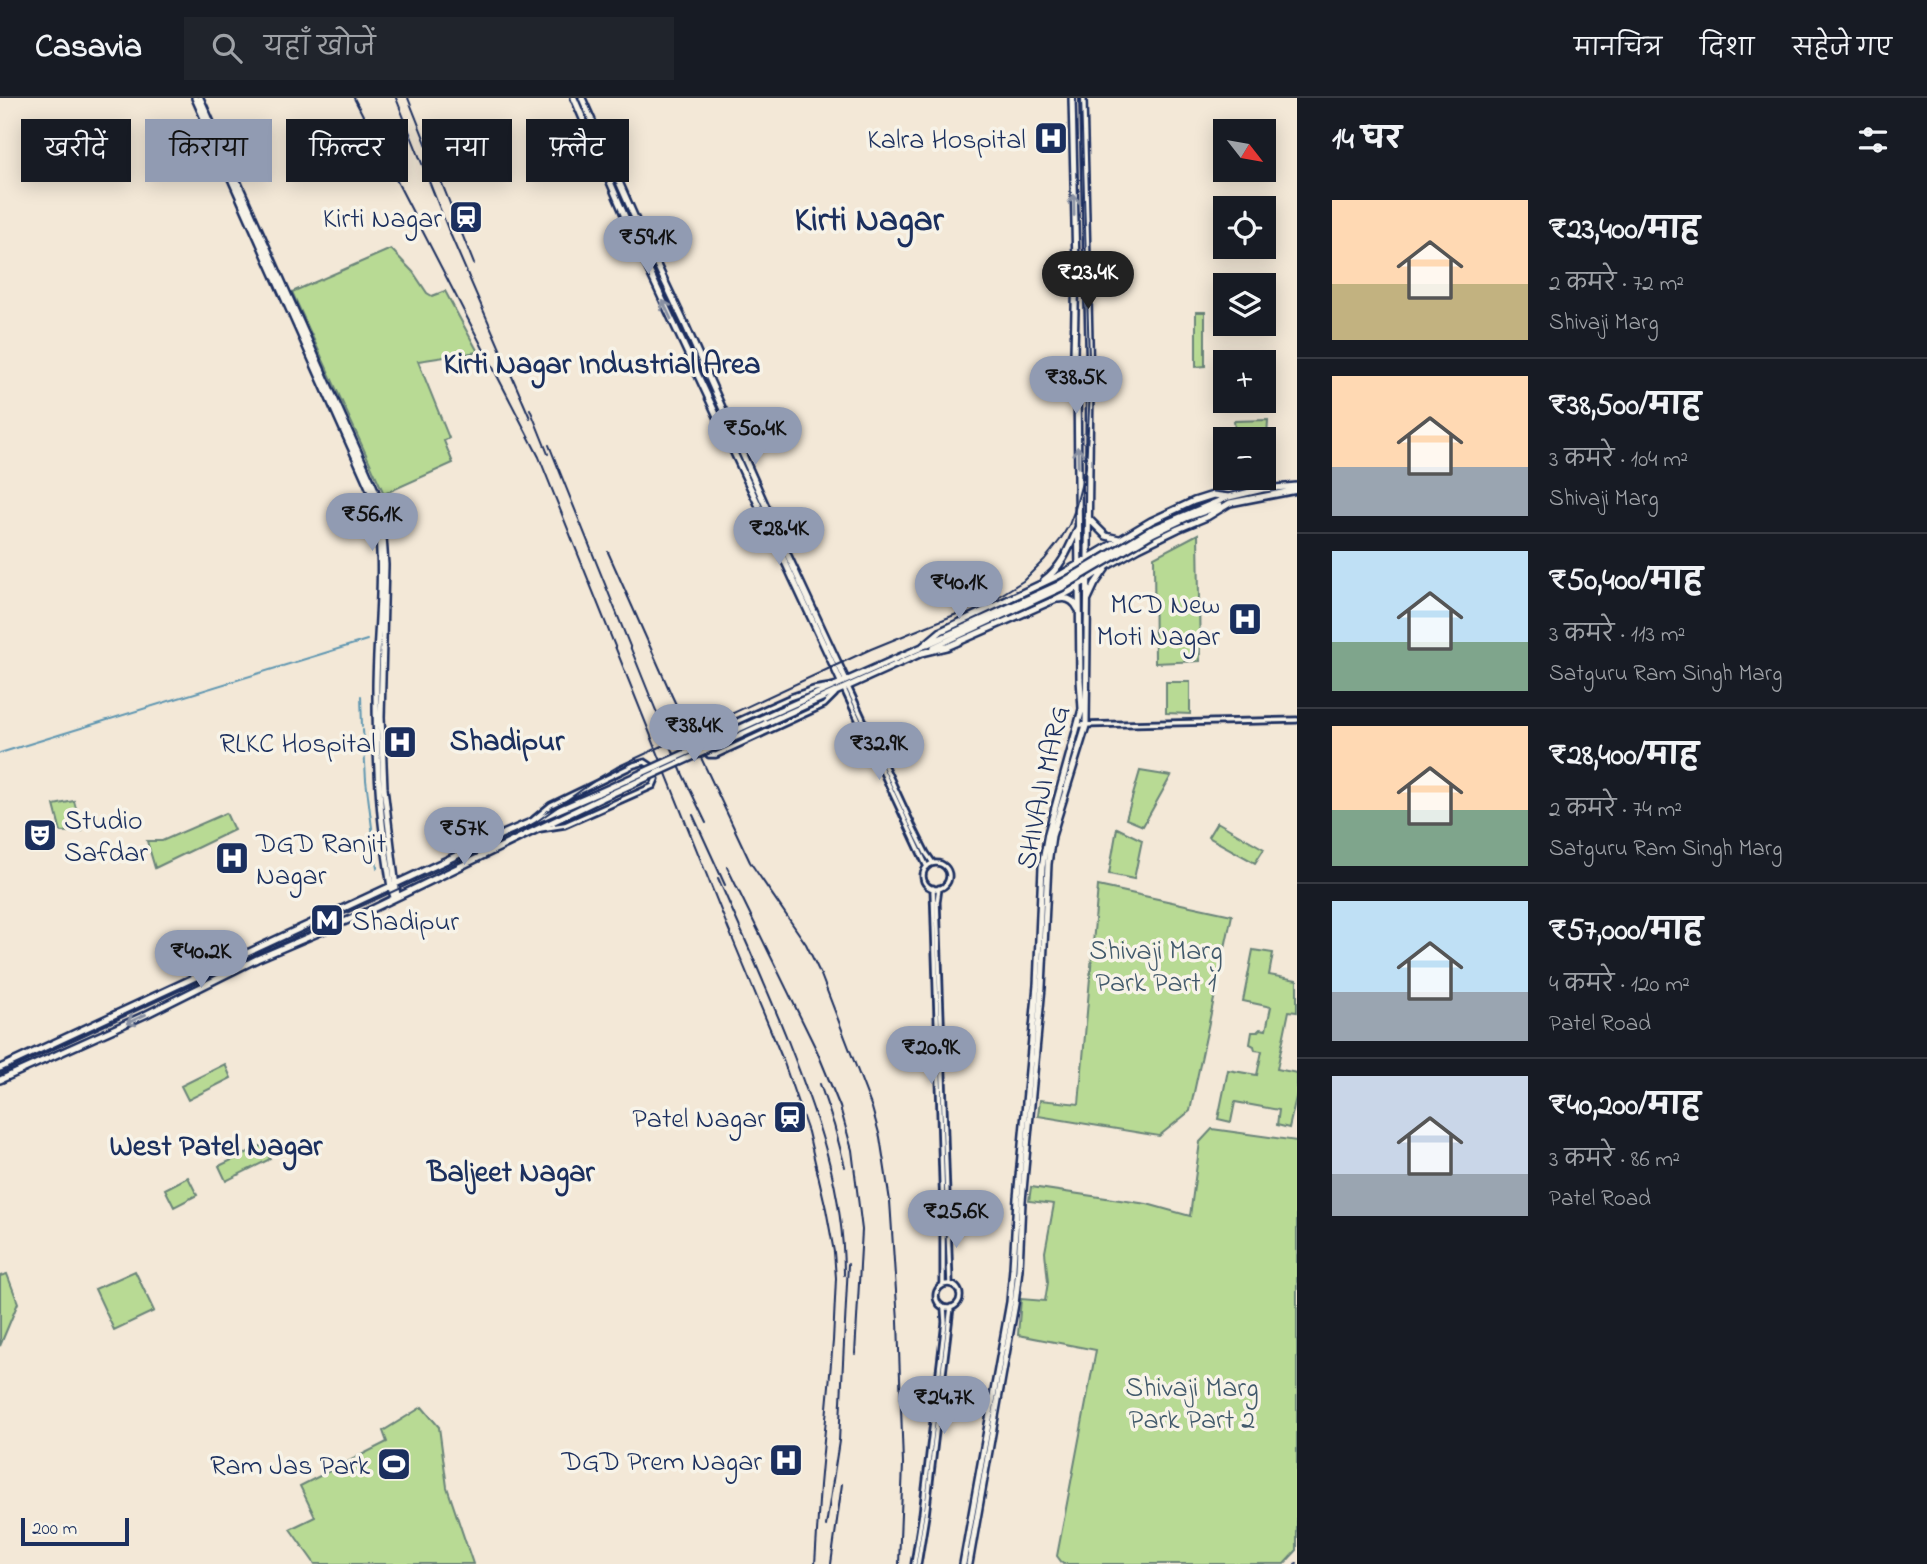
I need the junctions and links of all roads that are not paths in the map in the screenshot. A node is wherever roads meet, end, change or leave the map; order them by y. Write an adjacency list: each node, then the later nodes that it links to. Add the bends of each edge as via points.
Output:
1 (198, 98): 36 (main road, via 376,509 380,564 376,723 380,803)
2 (574, 98): 24 (main road, one-way to 2, via 638,247)
3 (583, 98): 24 (main road)
4 (1072, 98): 9 (main road, SHIVAJI MARG, one-way to 4)
5 (1083, 98): 8 (main road, SHIVAJI MARG, via 1090,380)
6 (1297, 488): 7 (main road, via 1264,489)
7 (1229, 500): 10 (main road, via 1213,495 1194,501); 12 (main road, via 1208,517); 23 (main road, bridge, via 1151,532 1061,589)
8 (1088, 518): 11 (main road, via 1106,536); 13 (main road, SHIVAJI MARG)
9 (1079, 525): 14 (main road, SHIVAJI MARG); 18 (main road, via 1055,572)
10 (1132, 532): 11 (main road); 12 (main road)
11 (1119, 540): 13 (main road)
12 (1139, 548): 15 (main road)
13 (1087, 559): 14 (main road); 16 (main road, SHIVAJI MARG)
14 (1079, 564): 17 (main road, SHIVAJI MARG); 18 (main road)
15 (1108, 565): 16 (main road); 20 (main road)
16 (1087, 579): 17 (main road); 20 (main road, SHIVAJI MARG)
17 (1080, 585): 19 (main road); 22 (main road, SHIVAJI MARG)
18 (1035, 587): 21 (main road, via 1048,592); 23 (main road, via 940,631)
19 (1054, 600): 21 (main road); 22 (main road, via 1069,599)
20 (1087, 601): 30 (main road, SHIVAJI MARG)
21 (1043, 604): 23 (main road, via 947,647)
22 (1080, 611): 29 (main road, SHIVAJI MARG)
23 (922, 650): 24 (main road)
24 (845, 684): 25 (main road); 26 (main road); 34 (street); 35 (street)
25 (834, 685): 26 (street, via 790,697 707,735 701,739 703,749 716,755 824,705); 27 (main road)
26 (837, 692): 27 (main road)
27 (779, 714): 31 (main road, bridge)
28 (1297, 720): 30 (street)
29 (1079, 725): 30 (street); 47 (main road, SHIVAJI MARG, via 1042,867 1037,985 1010,1302)
30 (1086, 726): 48 (main road, SHIVAJI MARG, via 1052,836 1019,1269)
31 (600, 796): 32 (main road); 33 (main road)
32 (527, 824): 33 (street, via 551,805 634,765 645,762 651,766 656,779 653,786 565,825); 36 (main road)
33 (532, 831): 39 (main road)
34 (933, 863): 35 (street); 38 (street, via 948,870 948,880)
35 (927, 867): 37 (street, via 925,881)
36 (393, 886): 39 (main road); 40 (main road)
37 (933, 888): 38 (street); 43 (street)
38 (939, 888): 42 (street)
39 (395, 896): 41 (main road, one-way to 41)
40 (0, 1068)
41 (0, 1080)
42 (950, 1284): 43 (street); 44 (street, via 960,1297)
43 (943, 1285): 45 (street, via 936,1295)
44 (951, 1307): 45 (street); 46 (street)
45 (944, 1308): 46 (street)
46 (916, 1564)
47 (963, 1564)
48 (969, 1564)

